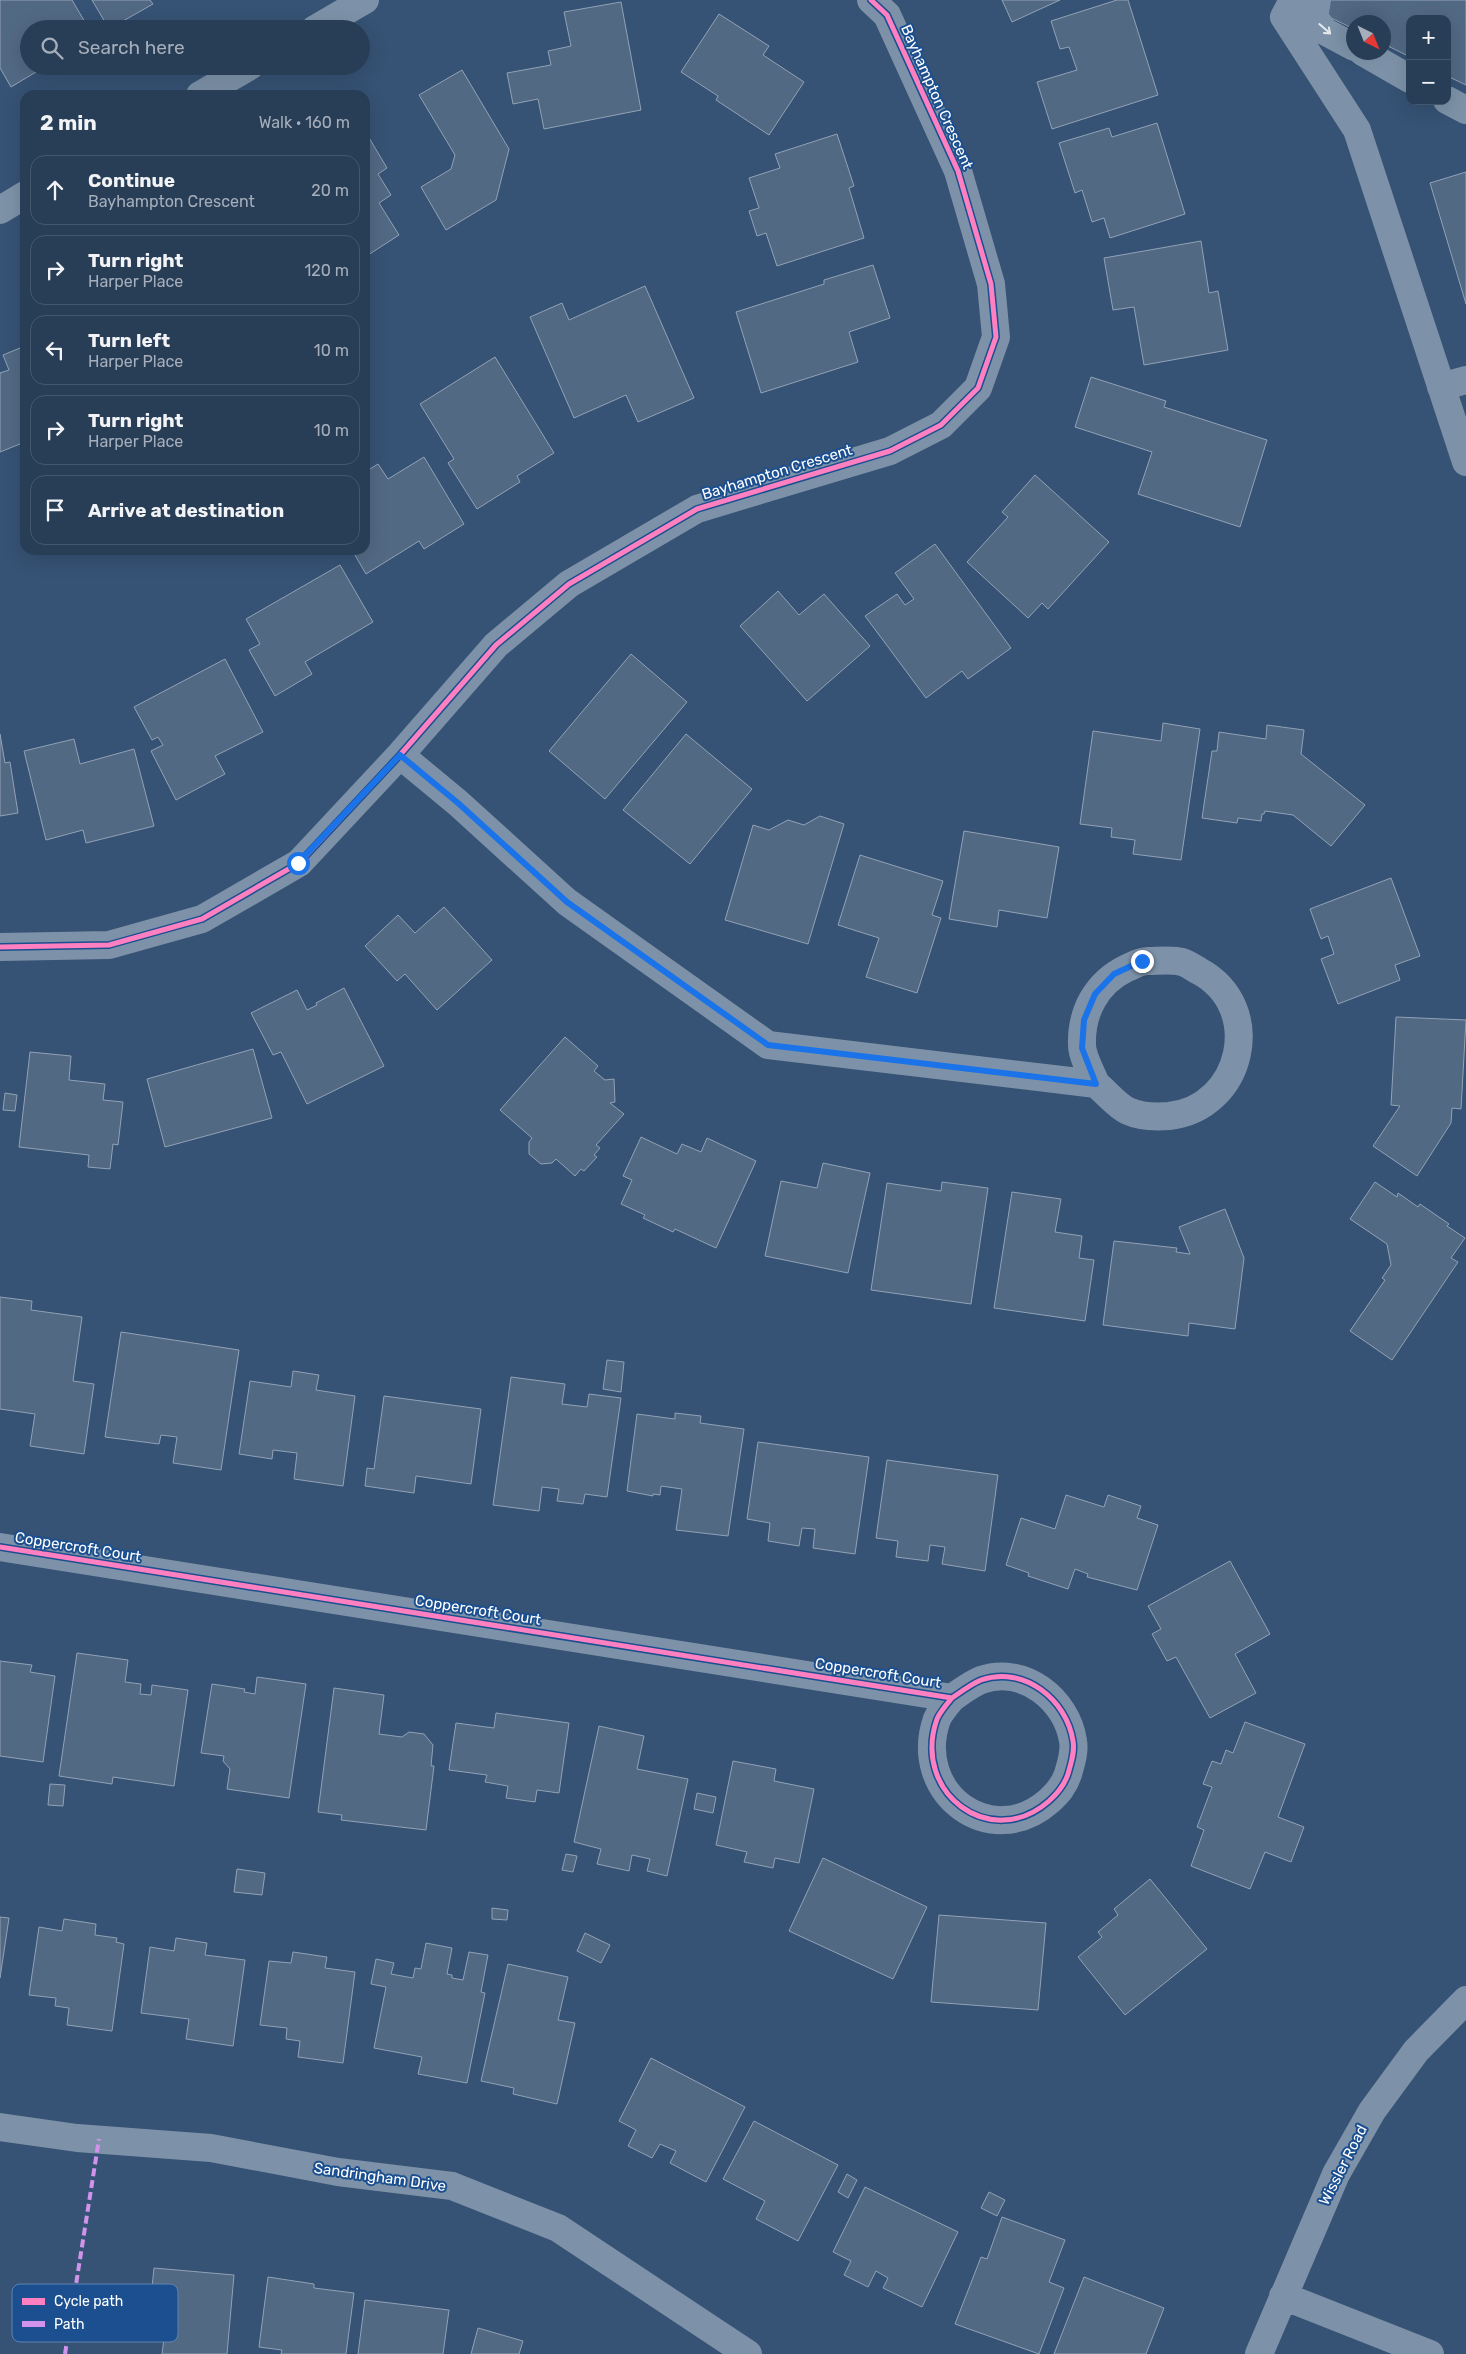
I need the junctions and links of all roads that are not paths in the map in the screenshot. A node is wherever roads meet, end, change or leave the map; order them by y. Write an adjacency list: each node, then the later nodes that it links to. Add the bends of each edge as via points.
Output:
1 (365, 0): 5 (street)
2 (871, 0): 17 (street, Bayhampton Crescent, via 887,15 958,171 991,284 996,338 978,388 941,425 890,451 698,509 569,584 496,645)
3 (1293, 0): 15 (street, via 1284,17 1357,130)
4 (1317, 0): 6 (street, one-way to 6, via 1314,17 1324,30)
5 (331, 20)
6 (1346, 42)
7 (1377, 60): 9 (street)
8 (234, 75): 10 (street)
9 (1406, 76)
10 (209, 90)
11 (1451, 102): 12 (street)
12 (1466, 110)
13 (20, 198): 14 (street)
14 (0, 210)
15 (1454, 383): 16 (street)
16 (1466, 462)
17 (400, 755): 18 (street, Bayhampton Crescent, via 298,863 202,919 109,945); 19 (street, via 567,902 768,1045)
18 (0, 947)
19 (1096, 1084): 19 (street, via 1128,1111 1155,1117 1195,1110 1218,1093 1236,1062 1240,1035 1238,1019 1227,994 1210,977 1182,962 1142,961 1114,974 1095,994 1084,1020 1082,1048)
20 (0, 1547): 21 (street, Coppercroft Court)
21 (952, 1698): 21 (street, Coppercroft Court, via 938,1718 930,1750 936,1775 948,1796 979,1816 999,1820 1024,1816 1040,1809 1059,1793 1073,1756 1074,1741 1066,1718 1048,1693 1027,1681 1006,1677 982,1680)
22 (1466, 2000): 24 (street, Wissler Road, via 1416,2051 1372,2111 1336,2174)
23 (0, 2127): 25 (street, Sandringham Drive, via 77,2138 211,2148 338,2172 452,2186 558,2228)
24 (1282, 2296): 26 (street, Wissler Road); 27 (street)
25 (748, 2354)
26 (1259, 2354)
27 (1430, 2354)

